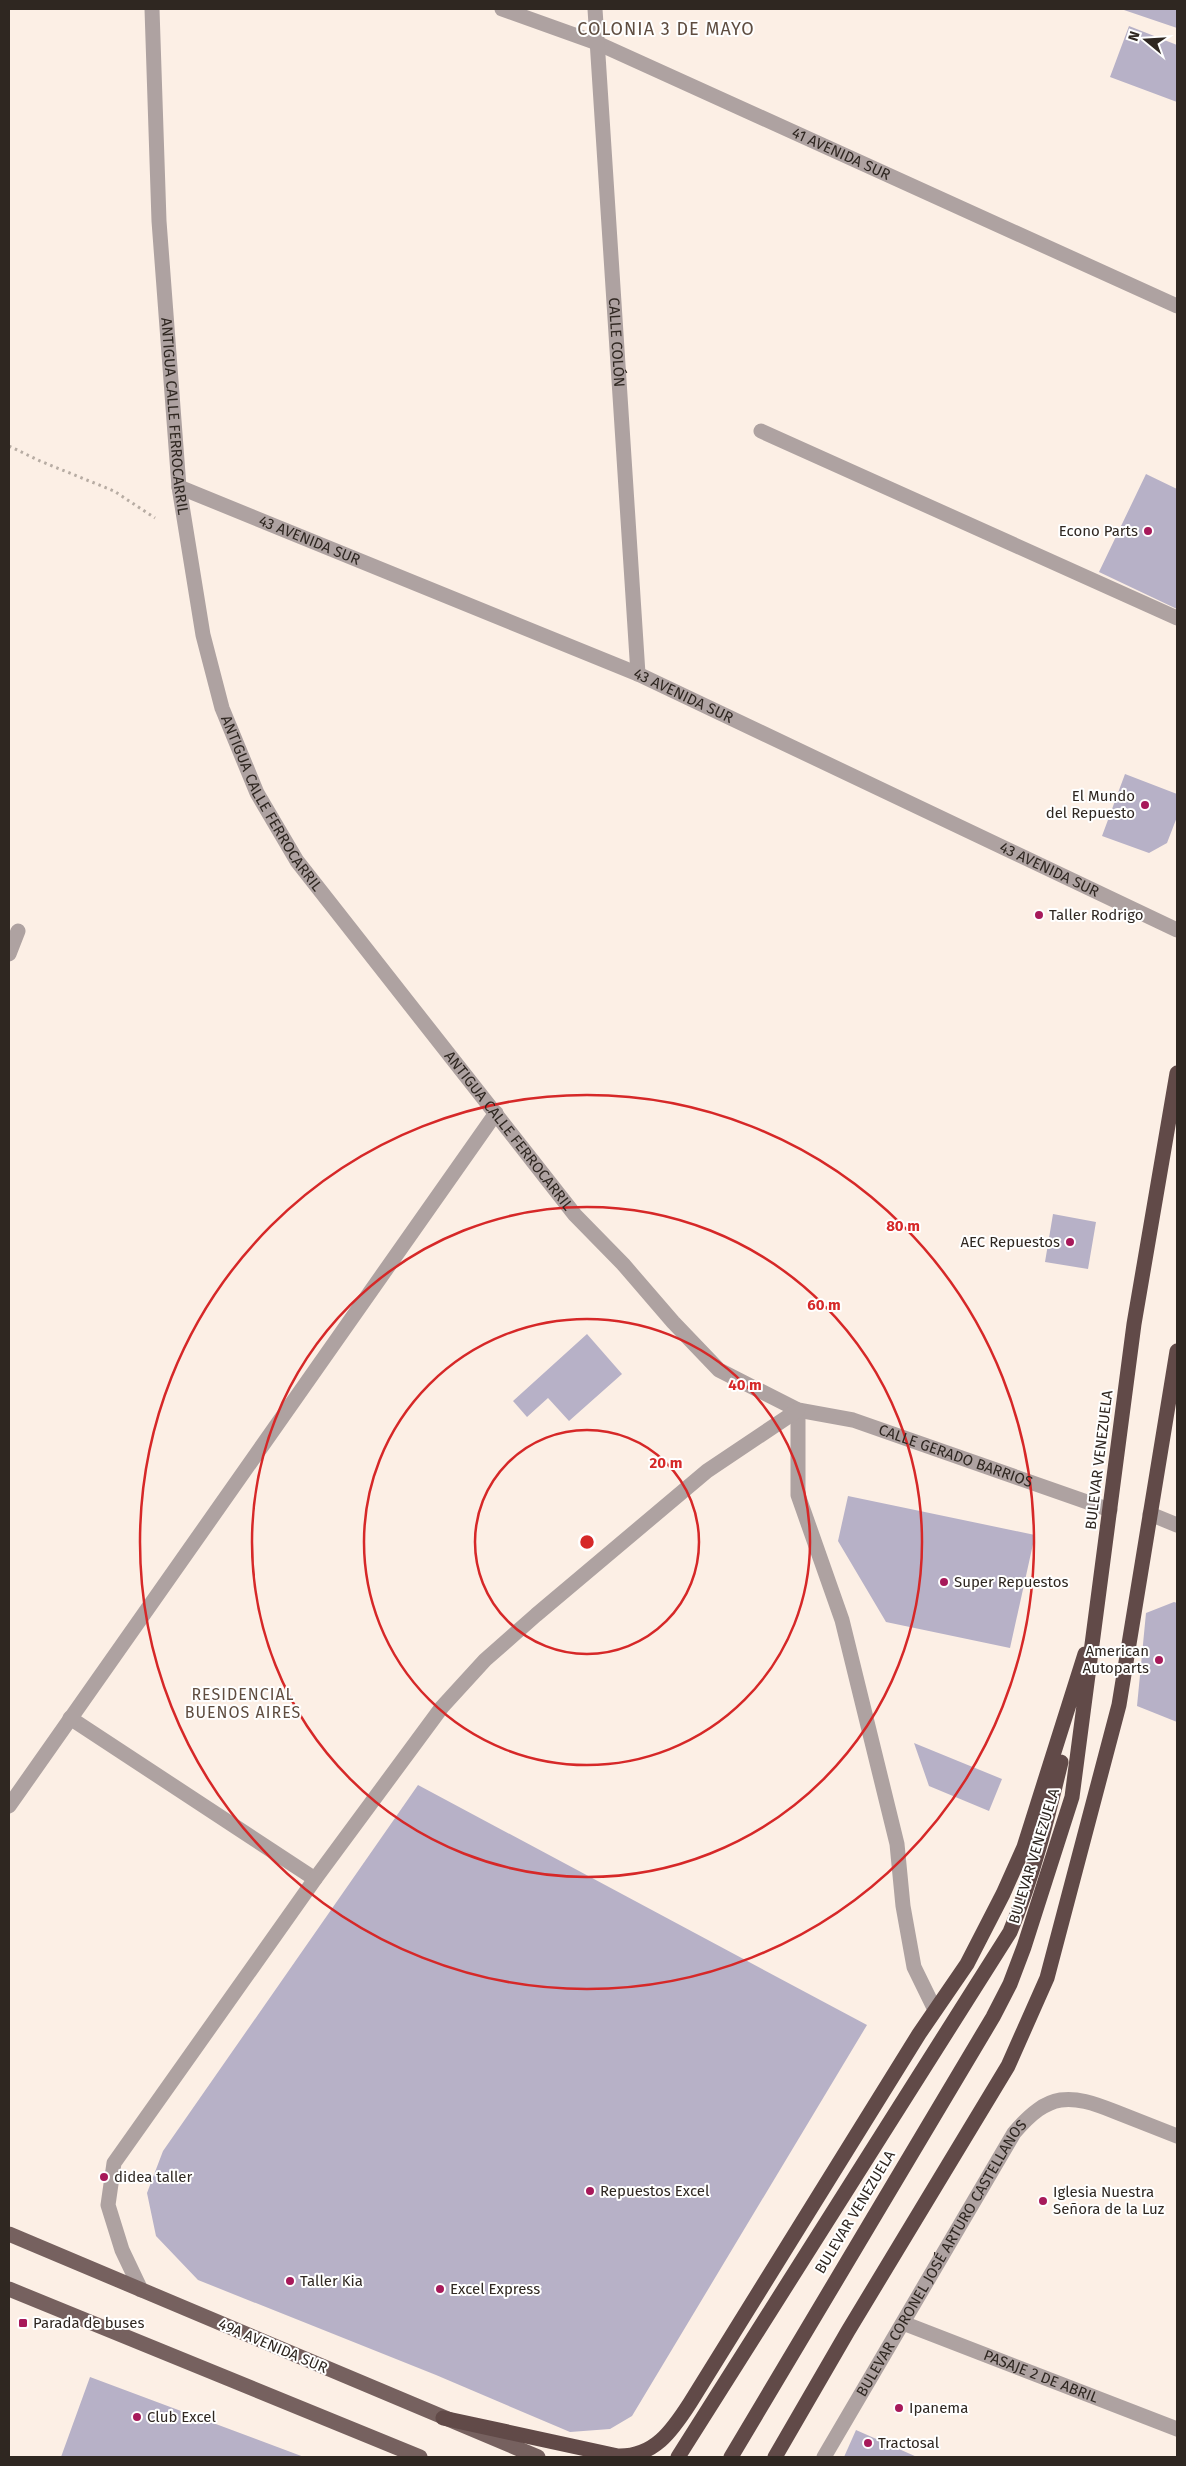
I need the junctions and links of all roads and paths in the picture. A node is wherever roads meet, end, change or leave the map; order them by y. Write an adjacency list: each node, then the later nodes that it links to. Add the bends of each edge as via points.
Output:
1 (152, 9): 8 (street, ANTIGUA CALLE FERROCARRIL, via 159,221)
2 (502, 9): 4 (street, 41 AVENIDA SUR)
3 (595, 9): 4 (street, CALLE COLÓN)
4 (597, 43): 5 (street, 41 AVENIDA SUR); 11 (street, CALLE COLÓN)
5 (1177, 306)
6 (761, 431): 10 (street)
7 (9, 446): 9 (path, via 114,491)
8 (179, 487): 9 (street, ANTIGUA CALLE FERROCARRIL); 11 (street, 43 AVENIDA SUR)
9 (187, 538): 16 (street, ANTIGUA CALLE FERROCARRIL, via 202,636 222,708 257,793 297,861)
10 (1177, 618)
11 (638, 674): 12 (street, 43 AVENIDA SUR)
12 (1177, 930)
13 (18, 931): 14 (street)
14 (9, 954)
15 (1177, 1073): 19 (highway, BULEVAR VENEZUELA, via 1134,1324)
16 (496, 1113): 18 (street, ANTIGUA CALLE FERROCARRIL, via 575,1215 719,1370); 23 (street)
17 (1177, 1351): 20 (highway)
18 (798, 1410): 19 (street, CALLE GERADO BARRIOS, via 853,1420); 25 (street, via 707,1471 485,1660 442,1707); 26 (street, via 798,1495 842,1620 897,1844 903,1906 914,1967)
19 (1110, 1510): 22 (highway, BULEVAR VENEZUELA)
20 (1150, 1514): 21 (street); 38 (highway, via 1119,1705 1047,1978 1008,2066)
21 (1177, 1525)
22 (1097, 1612): 26 (highway, via 1024,1847 967,1964); 36 (highway, via 1041,1844 1010,1932); 37 (highway, BULEVAR VENEZUELA, via 1072,1797 1010,1984)
23 (70, 1718): 24 (street); 25 (street)
24 (9, 1806)
25 (315, 1880): 30 (street, via 114,2163 108,2205 122,2250)
26 (935, 2010): 32 (highway, via 664,2440 649,2450 618,2456)
27 (1177, 2136): 31 (street, BULEVAR CORONEL JOSÉ ARTURO CASTELLANOS, via 1088,2101 1072,2099 1050,2103 1034,2111 1014,2133)
28 (9, 2234): 30 (main road, 49A AVENIDA SUR)
29 (9, 2289): 34 (main road)
30 (141, 2290): 32 (main road, 49A AVENIDA SUR)
31 (903, 2323): 33 (street, PASAJE 2 DE ABRIL); 39 (street, BULEVAR CORONEL JOSÉ ARTURO CASTELLANOS)
32 (443, 2418): 35 (main road, 49A AVENIDA SUR)
33 (1177, 2429)
34 (420, 2457)
35 (538, 2457)
36 (678, 2457)
37 (730, 2457)
38 (775, 2457)
39 (824, 2457)

